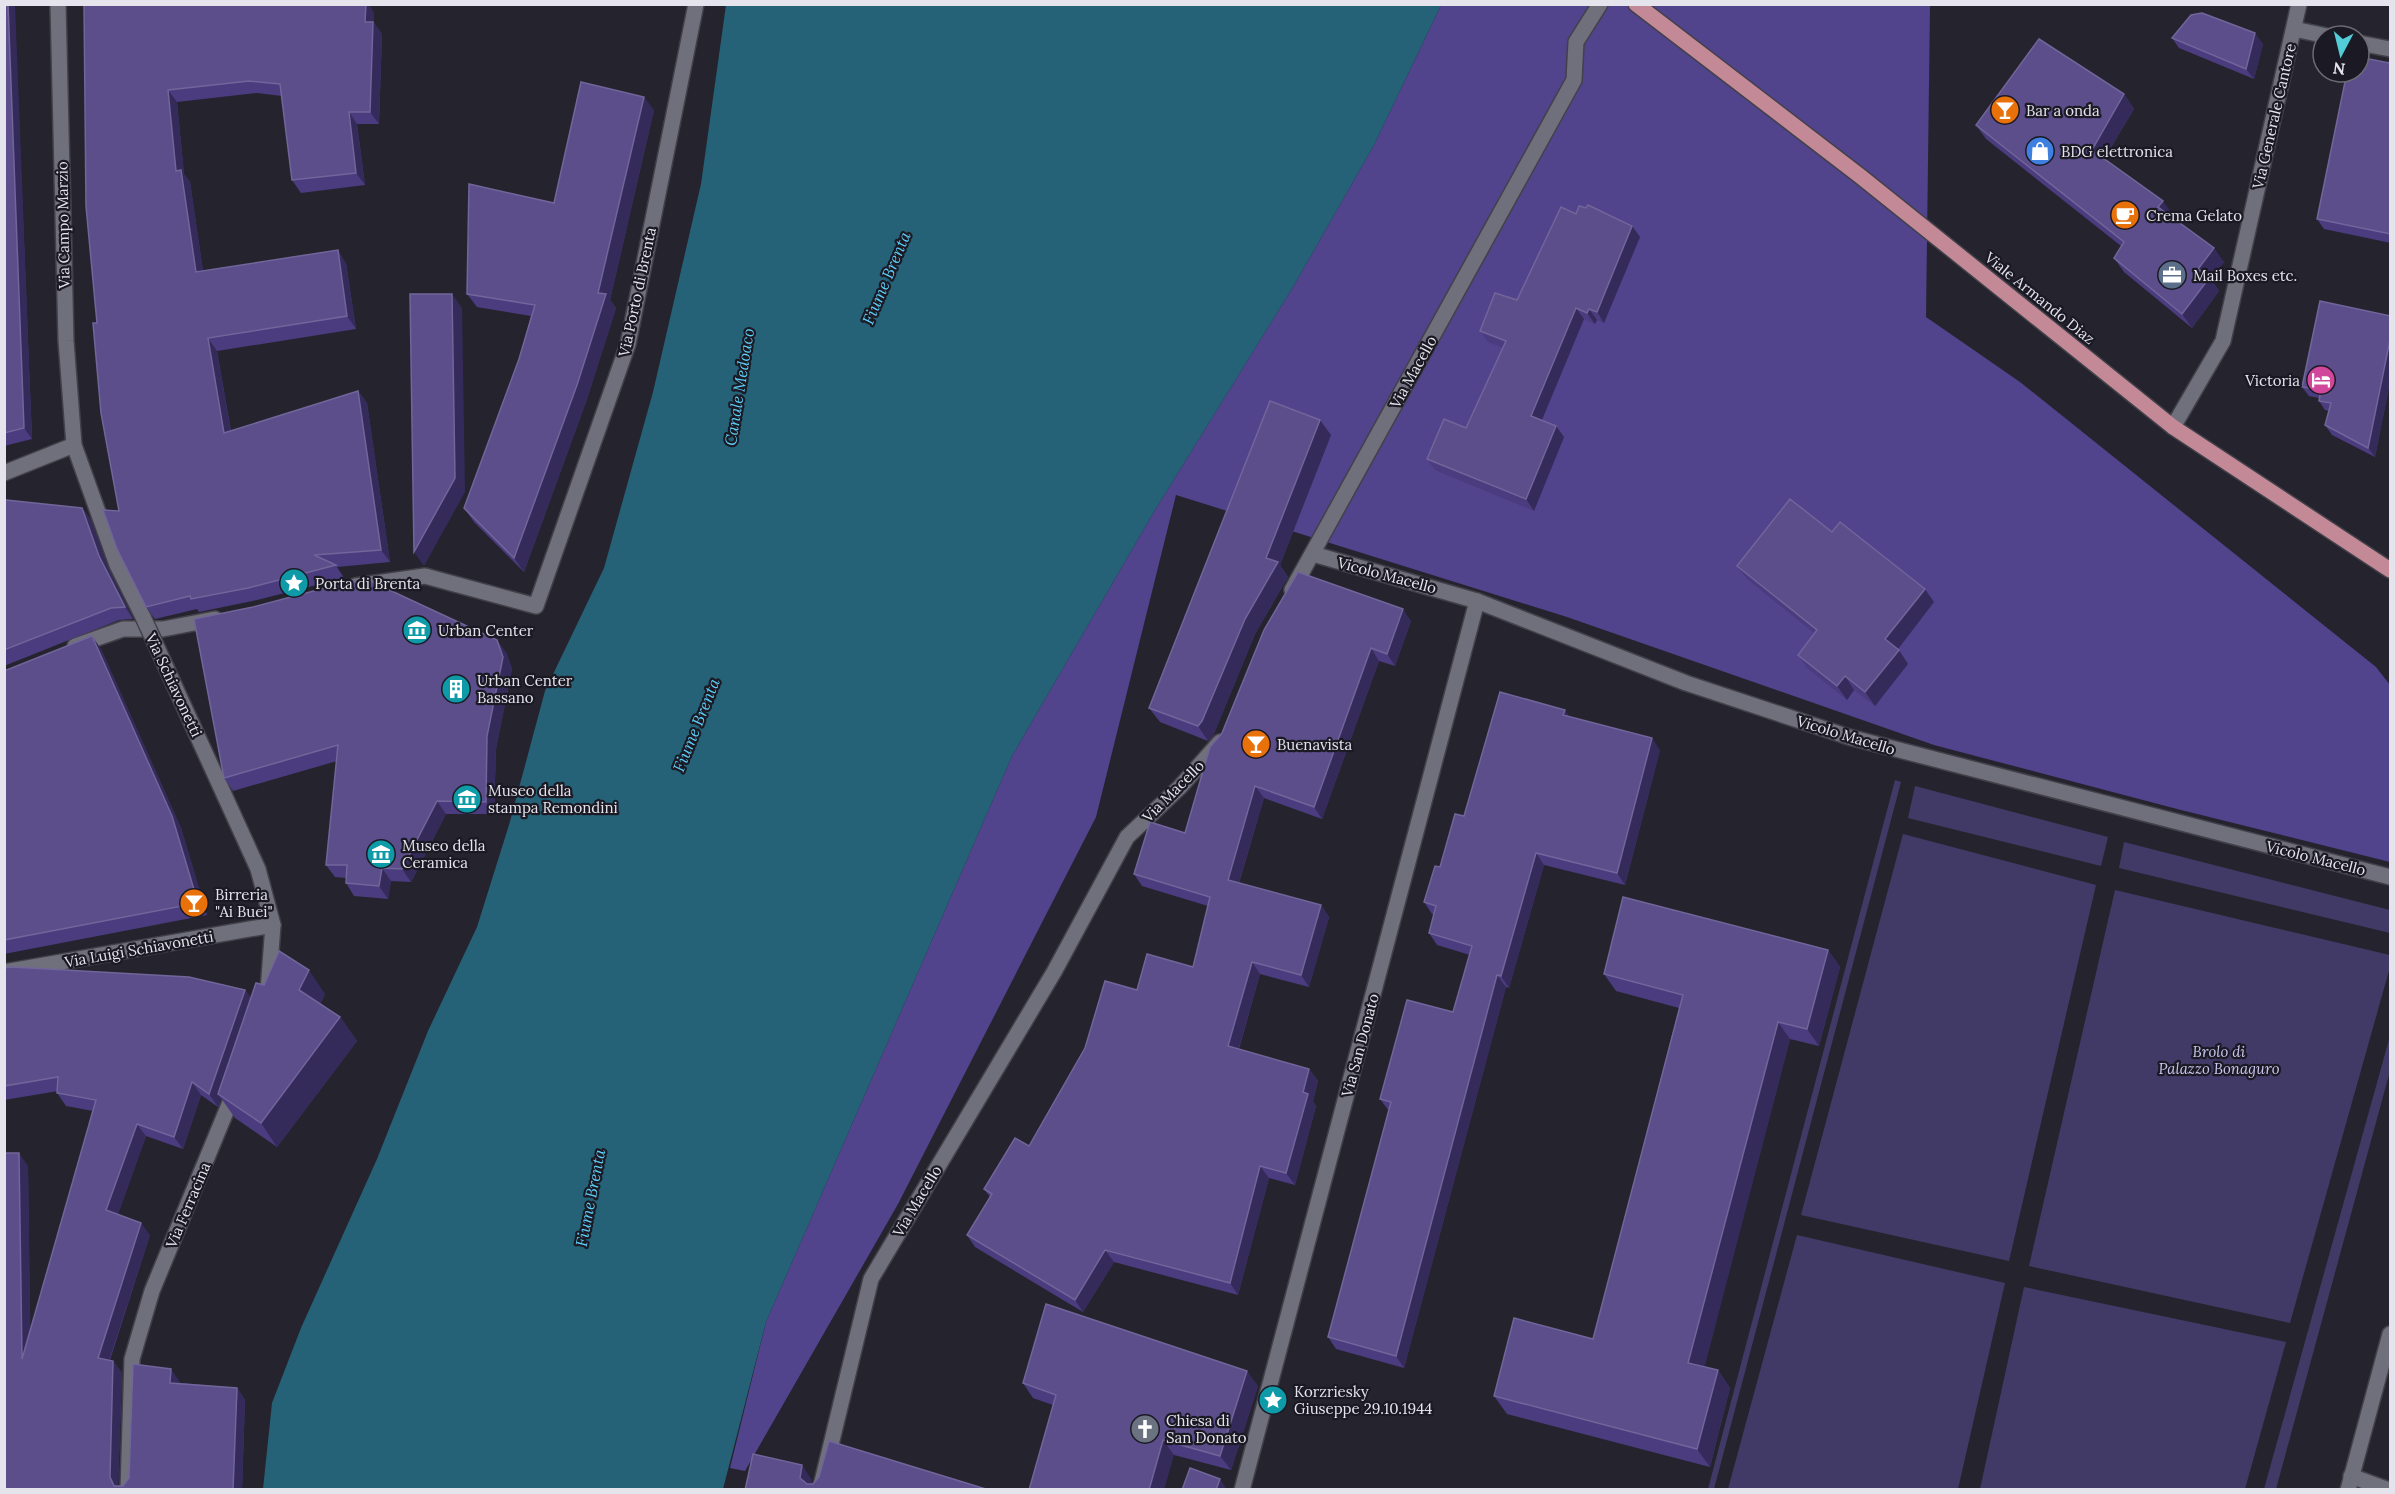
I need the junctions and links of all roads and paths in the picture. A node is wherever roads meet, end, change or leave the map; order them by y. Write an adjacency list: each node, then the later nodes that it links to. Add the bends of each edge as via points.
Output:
1 (58, 4): 11 (street, Via Campo Marzio, via 66,341)
2 (696, 4): 15 (street, Via Porto di Brenta, via 628,344 536,606 425,576)
3 (1600, 4): 13 (street, Via Macello, via 1576,42 1574,80)
4 (1636, 4): 10 (main road, Viale Armando Diaz, via 1860,176)
5 (2299, 4): 6 (street, Via Generale Cantore)
6 (2294, 29): 7 (street); 10 (street, Via Generale Cantore, via 2223,341)
7 (2311, 33)
8 (2371, 45): 9 (street)
9 (2391, 49)
10 (2173, 427): 14 (main road, Viale Armando Diaz)
11 (74, 445): 12 (street); 22 (street, Via Schiavonetti, bridge, via 117,565 258,869)
12 (4, 473)
13 (1313, 554): 16 (street, Via Macello); 17 (street, Vicolo Macello)
14 (2391, 570)
15 (336, 590)
16 (1286, 600)
17 (1477, 601): 21 (street, Vicolo Macello, via 1686,684 1849,737); 30 (street, Via San Donato)
18 (227, 616): 19 (street, via 163,629 123,629)
19 (64, 651)
20 (1226, 731): 29 (street, Via Macello, via 1180,787 1127,837 1054,972 871,1279)
21 (2391, 878)
22 (273, 925): 23 (street, Via Luigi Schiavonetti); 24 (street, via 269,986)
23 (4, 972)
24 (263, 1007)
25 (239, 1079): 28 (street, Via Ferracina, via 152,1291 132,1359)
26 (2391, 1334): 27 (street)
27 (2349, 1483): 31 (street)
28 (128, 1490)
29 (820, 1490)
30 (1242, 1490)
31 (2389, 1490)

